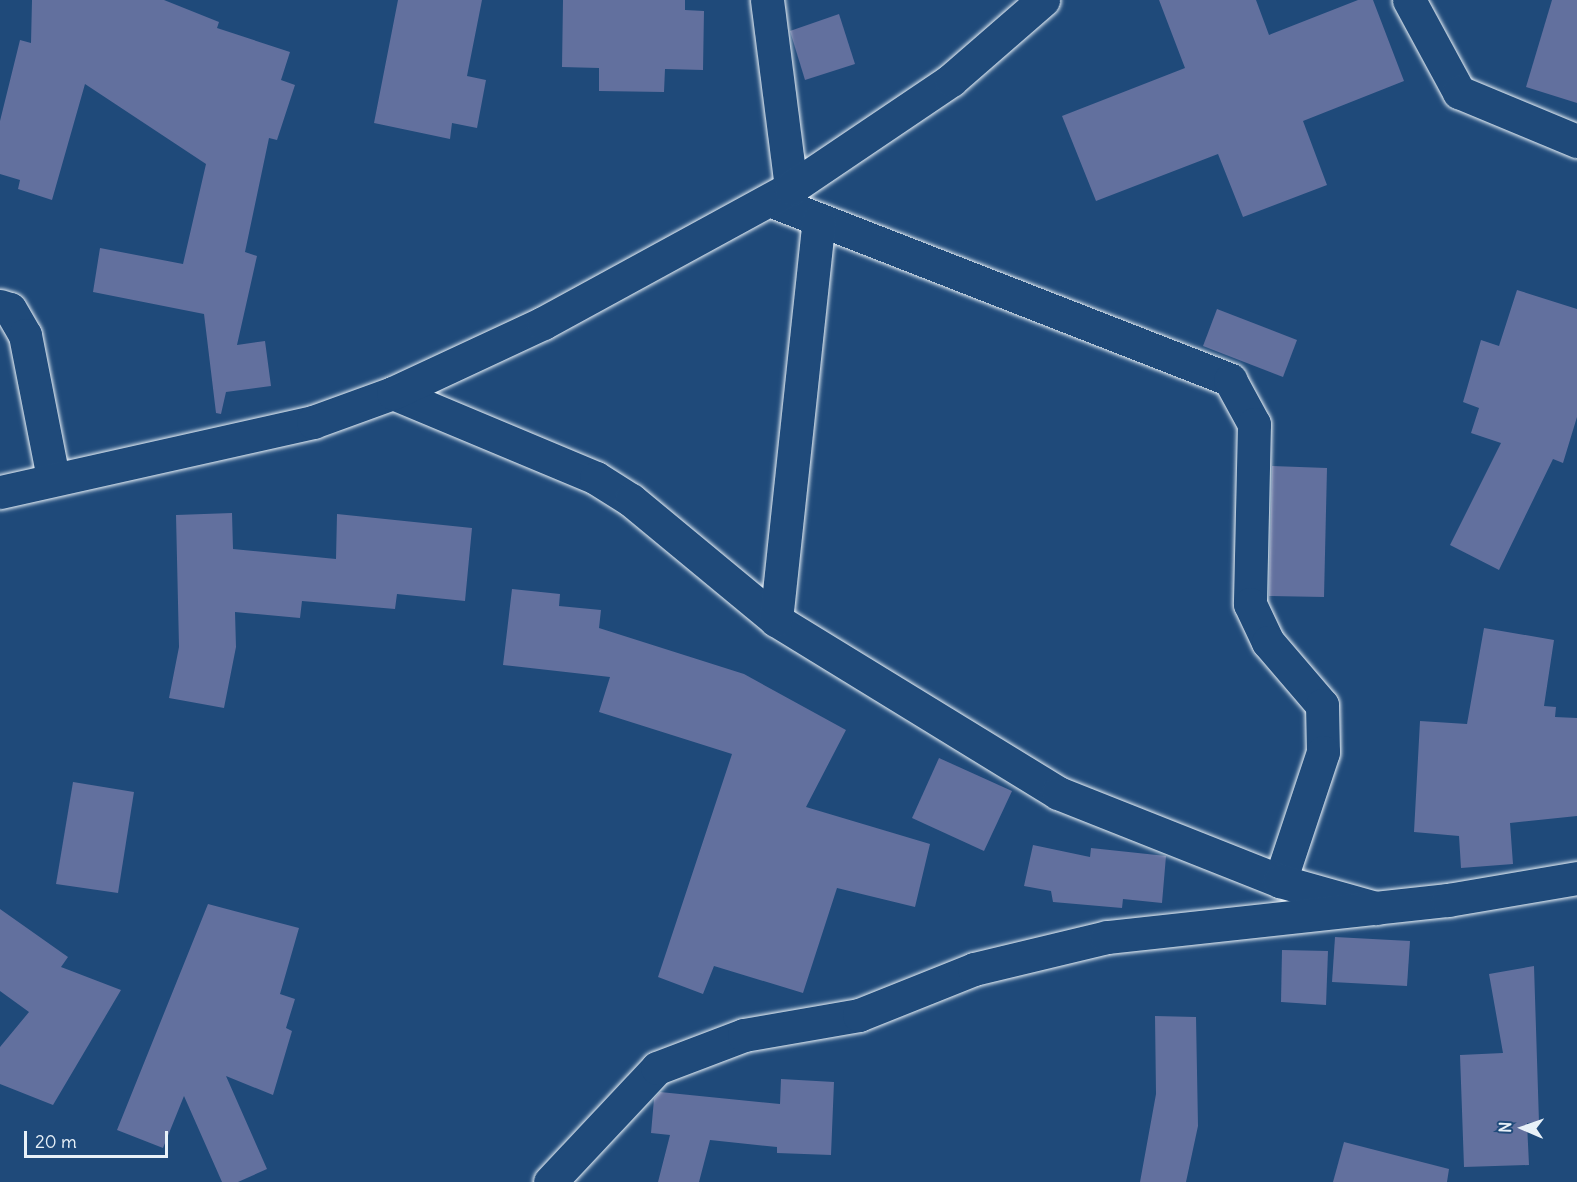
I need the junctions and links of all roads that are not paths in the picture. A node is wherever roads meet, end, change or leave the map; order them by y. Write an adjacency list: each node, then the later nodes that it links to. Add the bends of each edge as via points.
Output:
1 (766, 0): 5 (street)
2 (1043, 0): 5 (street, via 951,80)
3 (1409, 0): 4 (street, via 1459,92)
4 (1577, 141)
5 (782, 195): 6 (street); 8 (street, via 543,323)
6 (819, 220): 11 (street); 13 (street, via 1230,380 1254,424 1250,604 1268,642 1322,705 1323,752)
7 (0, 306): 9 (street, via 10,309 25,334)
8 (393, 393): 9 (street, via 313,422); 11 (street, via 596,478 631,500)
9 (53, 478): 10 (street)
10 (0, 492)
11 (776, 620): 13 (street, via 1058,793)
12 (1577, 878): 14 (street)
13 (1280, 881): 14 (street)
14 (1376, 908): 15 (street, via 1107,937 974,969 859,1015 744,1035 657,1068)
15 (557, 1181)

